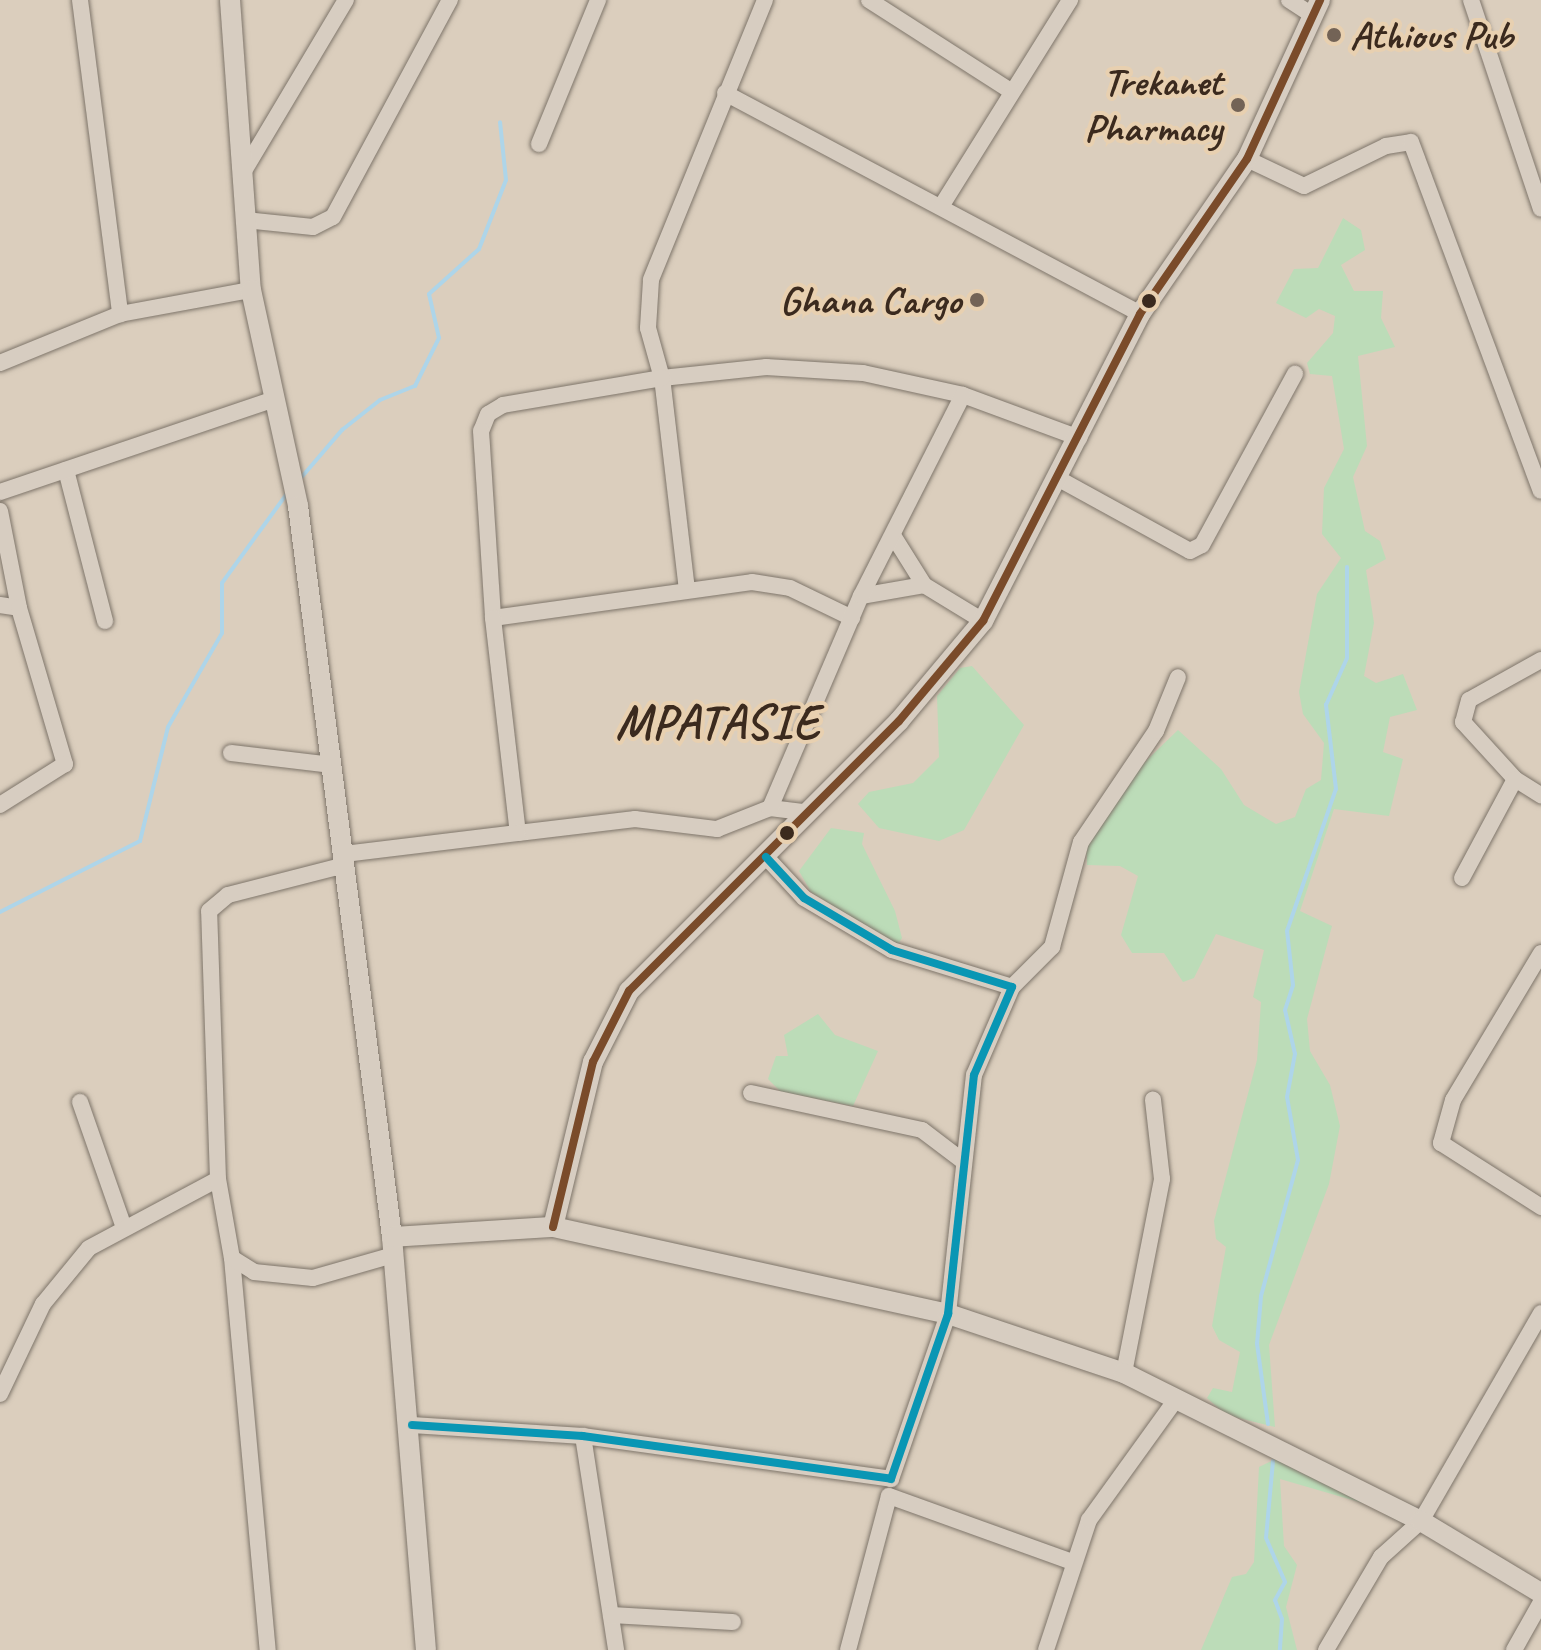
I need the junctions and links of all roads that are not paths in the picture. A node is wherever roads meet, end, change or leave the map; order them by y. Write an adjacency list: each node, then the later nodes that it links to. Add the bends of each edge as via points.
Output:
1 (80, 0): 21 (street)
2 (230, 0): 16 (street)
3 (346, 0): 16 (street)
4 (450, 0): 19 (street, via 333,217 313,227)
5 (598, 0): 14 (street)
6 (765, 0): 13 (street)
7 (869, 0): 12 (street)
8 (1070, 0): 12 (street)
9 (1289, 0): 11 (street)
10 (1471, 0): 18 (street)
11 (1316, 8): 15 (street)
12 (1011, 91): 17 (street)
13 (725, 93): 17 (street); 25 (street, via 651,280 648,328)
14 (539, 144)
15 (1247, 159): 22 (street); 31 (street, via 1304,186 1386,146 1411,142)
16 (240, 178): 19 (street)
17 (942, 205): 22 (street)
18 (1541, 209)
19 (245, 220): 20 (street)
20 (251, 290): 21 (street); 27 (street)
21 (120, 314): 23 (street)
22 (1140, 314): 28 (street)
23 (0, 363)
24 (1295, 374): 30 (street, via 1202,545 1190,551)
25 (662, 378): 26 (street, via 808,367); 36 (street); 40 (street, via 503,405 488,414 481,431)
26 (963, 395): 28 (street); 34 (street)
27 (272, 400): 29 (street); 47 (street, via 298,506)
28 (1079, 438): 30 (street)
29 (66, 470): 32 (street); 42 (street)
30 (1059, 479): 43 (street)
31 (1541, 491)
32 (0, 492)
33 (0, 511): 39 (street)
34 (894, 537): 35 (street); 37 (street)
35 (924, 585): 37 (street); 43 (street)
36 (687, 590): 40 (street); 41 (street, via 771,583)
37 (861, 596): 41 (street)
38 (0, 605): 39 (street)
39 (19, 608): 50 (street, via 64,767)
40 (493, 618): 53 (street)
41 (852, 618): 51 (street)
42 (105, 621)
43 (983, 621): 52 (street, via 899,721)
44 (1541, 660): 48 (street, via 1469,700 1463,712 1467,732)
45 (1178, 677): 58 (street, via 1156,731 1081,842 1052,947)
46 (231, 753): 47 (street)
47 (332, 765): 55 (street)
48 (1515, 779): 49 (street); 56 (street)
49 (1541, 795)
50 (0, 805)
51 (770, 808): 52 (street); 53 (street, via 717,829 635,819)
52 (805, 812): 54 (street)
53 (518, 833): 55 (street)
54 (766, 857): 58 (street, via 804,898 892,950); 66 (street, via 629,991 610,1023 579,1109)
55 (344, 860): 63 (street, via 228,895 209,911); 67 (street)
56 (1462, 878)
57 (1540, 958): 64 (street, via 1453,1100 1441,1143)
58 (1012, 987): 62 (street, via 974,1075)
59 (751, 1093): 62 (street, via 922,1130)
60 (1153, 1100): 71 (street, via 1162,1179)
61 (80, 1102): 65 (street)
62 (963, 1161): 70 (street)
63 (218, 1179): 65 (street); 68 (street)
64 (1541, 1207)
65 (123, 1225): 72 (street, via 89,1248 51,1293)
66 (553, 1227): 67 (street); 70 (street)
67 (393, 1246): 68 (street, via 293,1281 269,1278); 74 (street)
68 (232, 1258): 83 (street)
69 (1541, 1313): 77 (street)
70 (948, 1314): 71 (street); 76 (street)
71 (1124, 1373): 73 (street)
72 (0, 1394)
73 (1177, 1398): 77 (street); 78 (street, via 1105,1496)
74 (412, 1425): 75 (street); 84 (street)
75 (583, 1436): 76 (street); 81 (street)
76 (890, 1487): 78 (street); 86 (street)
77 (1421, 1521): 79 (street); 88 (street, via 1381,1557)
78 (1070, 1561): 87 (street)
79 (1541, 1593)
80 (1541, 1602): 89 (street)
81 (611, 1615): 82 (street); 85 (street)
82 (733, 1622)
83 (268, 1650)
84 (426, 1650)
85 (616, 1650)
86 (848, 1650)
87 (1046, 1650)
88 (1326, 1650)
89 (1514, 1650)

